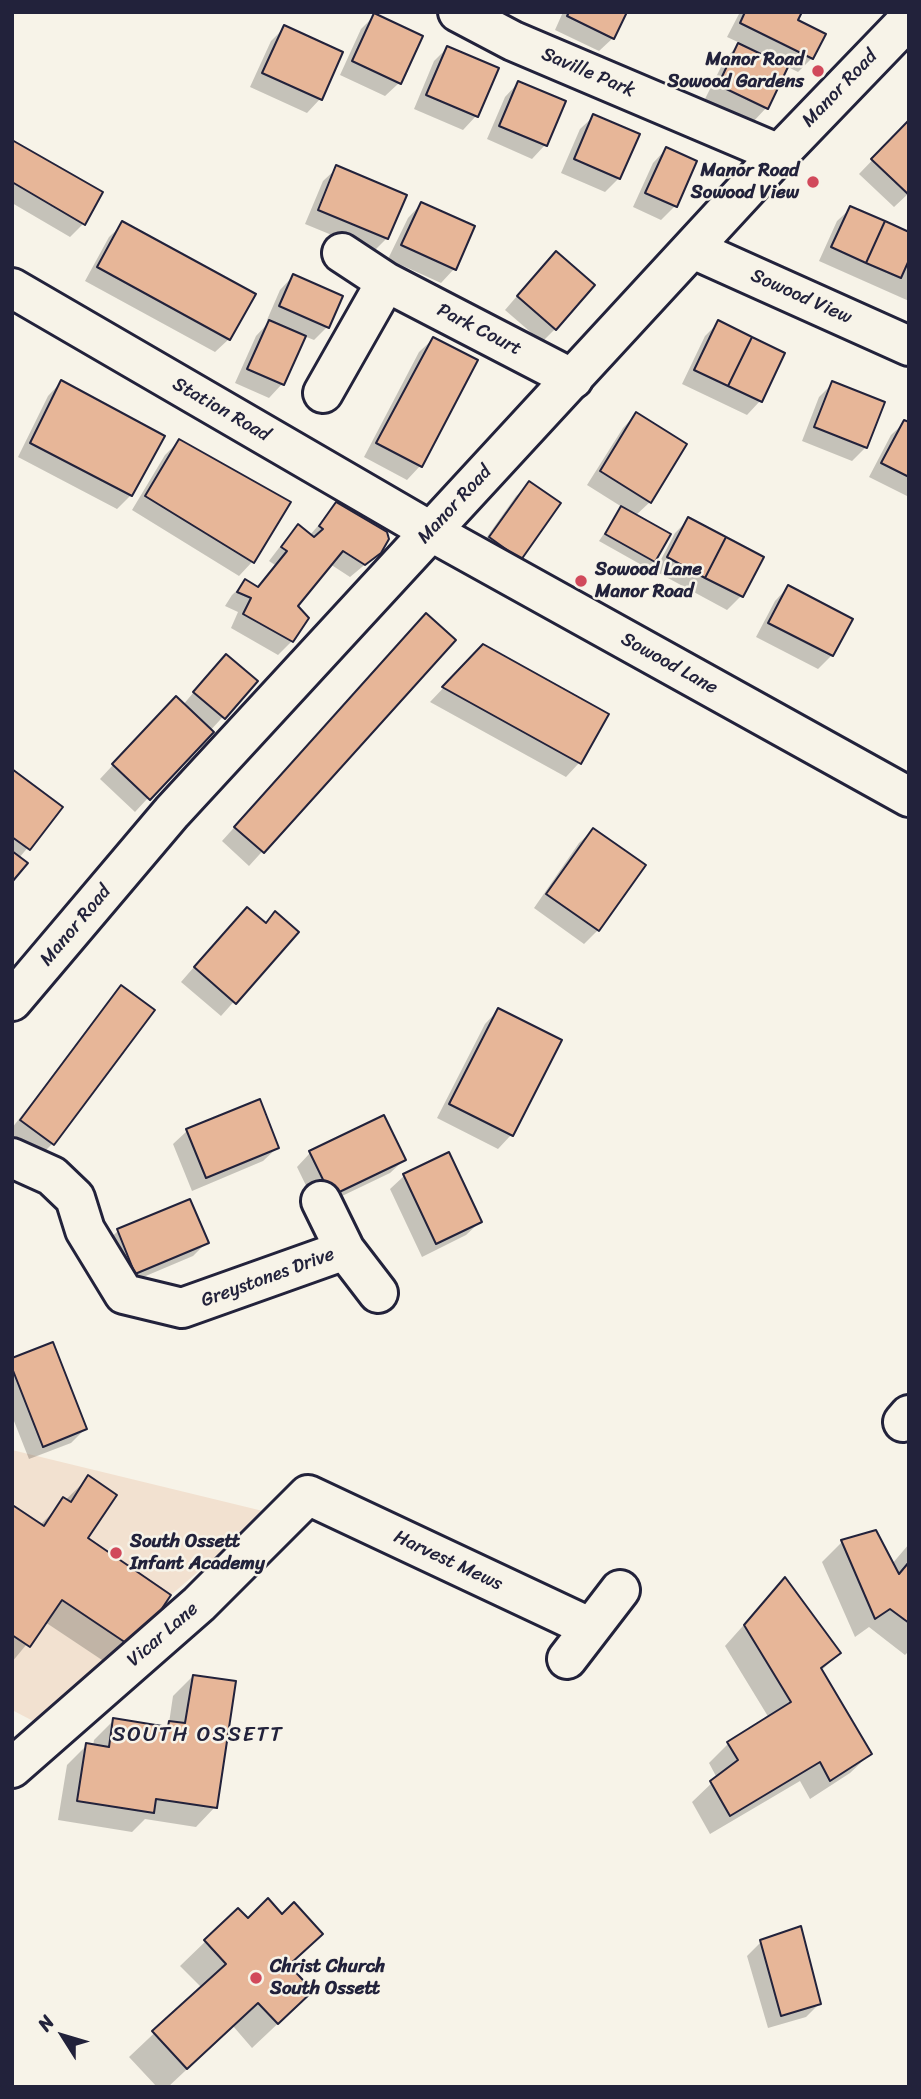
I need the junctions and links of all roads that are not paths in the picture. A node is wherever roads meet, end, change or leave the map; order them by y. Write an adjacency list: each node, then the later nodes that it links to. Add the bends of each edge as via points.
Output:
1 (458, 12): 3 (street, Saville Park)
2 (909, 19): 4 (street, Manor Road)
3 (519, 27): 4 (street, Saville Park)
4 (779, 154): 5 (street, Manor Road)
5 (693, 249): 9 (street, Sowood View); 10 (street, Manor Road)
6 (342, 253): 7 (street, Park Court)
7 (386, 282): 10 (street, Park Court); 11 (street)
8 (12, 288): 12 (street, Station Road)
9 (909, 346)
10 (573, 379): 12 (street, Manor Road)
11 (323, 393)
12 (430, 531): 13 (street, Sowood Lane); 14 (street, Manor Road, via 172,812)
13 (909, 797)
14 (12, 1002)
15 (12, 1158): 17 (street, Greystones Drive, via 52,1176 75,1198 85,1230 124,1294 182,1308)
16 (321, 1201): 17 (street, Greystones Drive)
17 (345, 1250): 18 (street, Greystones Drive)
18 (378, 1293)
19 (308, 1495): 21 (street, Harvest Mews); 23 (street, Vicar Lane, via 200,1604)
20 (620, 1590): 21 (street)
21 (589, 1627): 22 (street)
22 (567, 1659)
23 (12, 1768)

